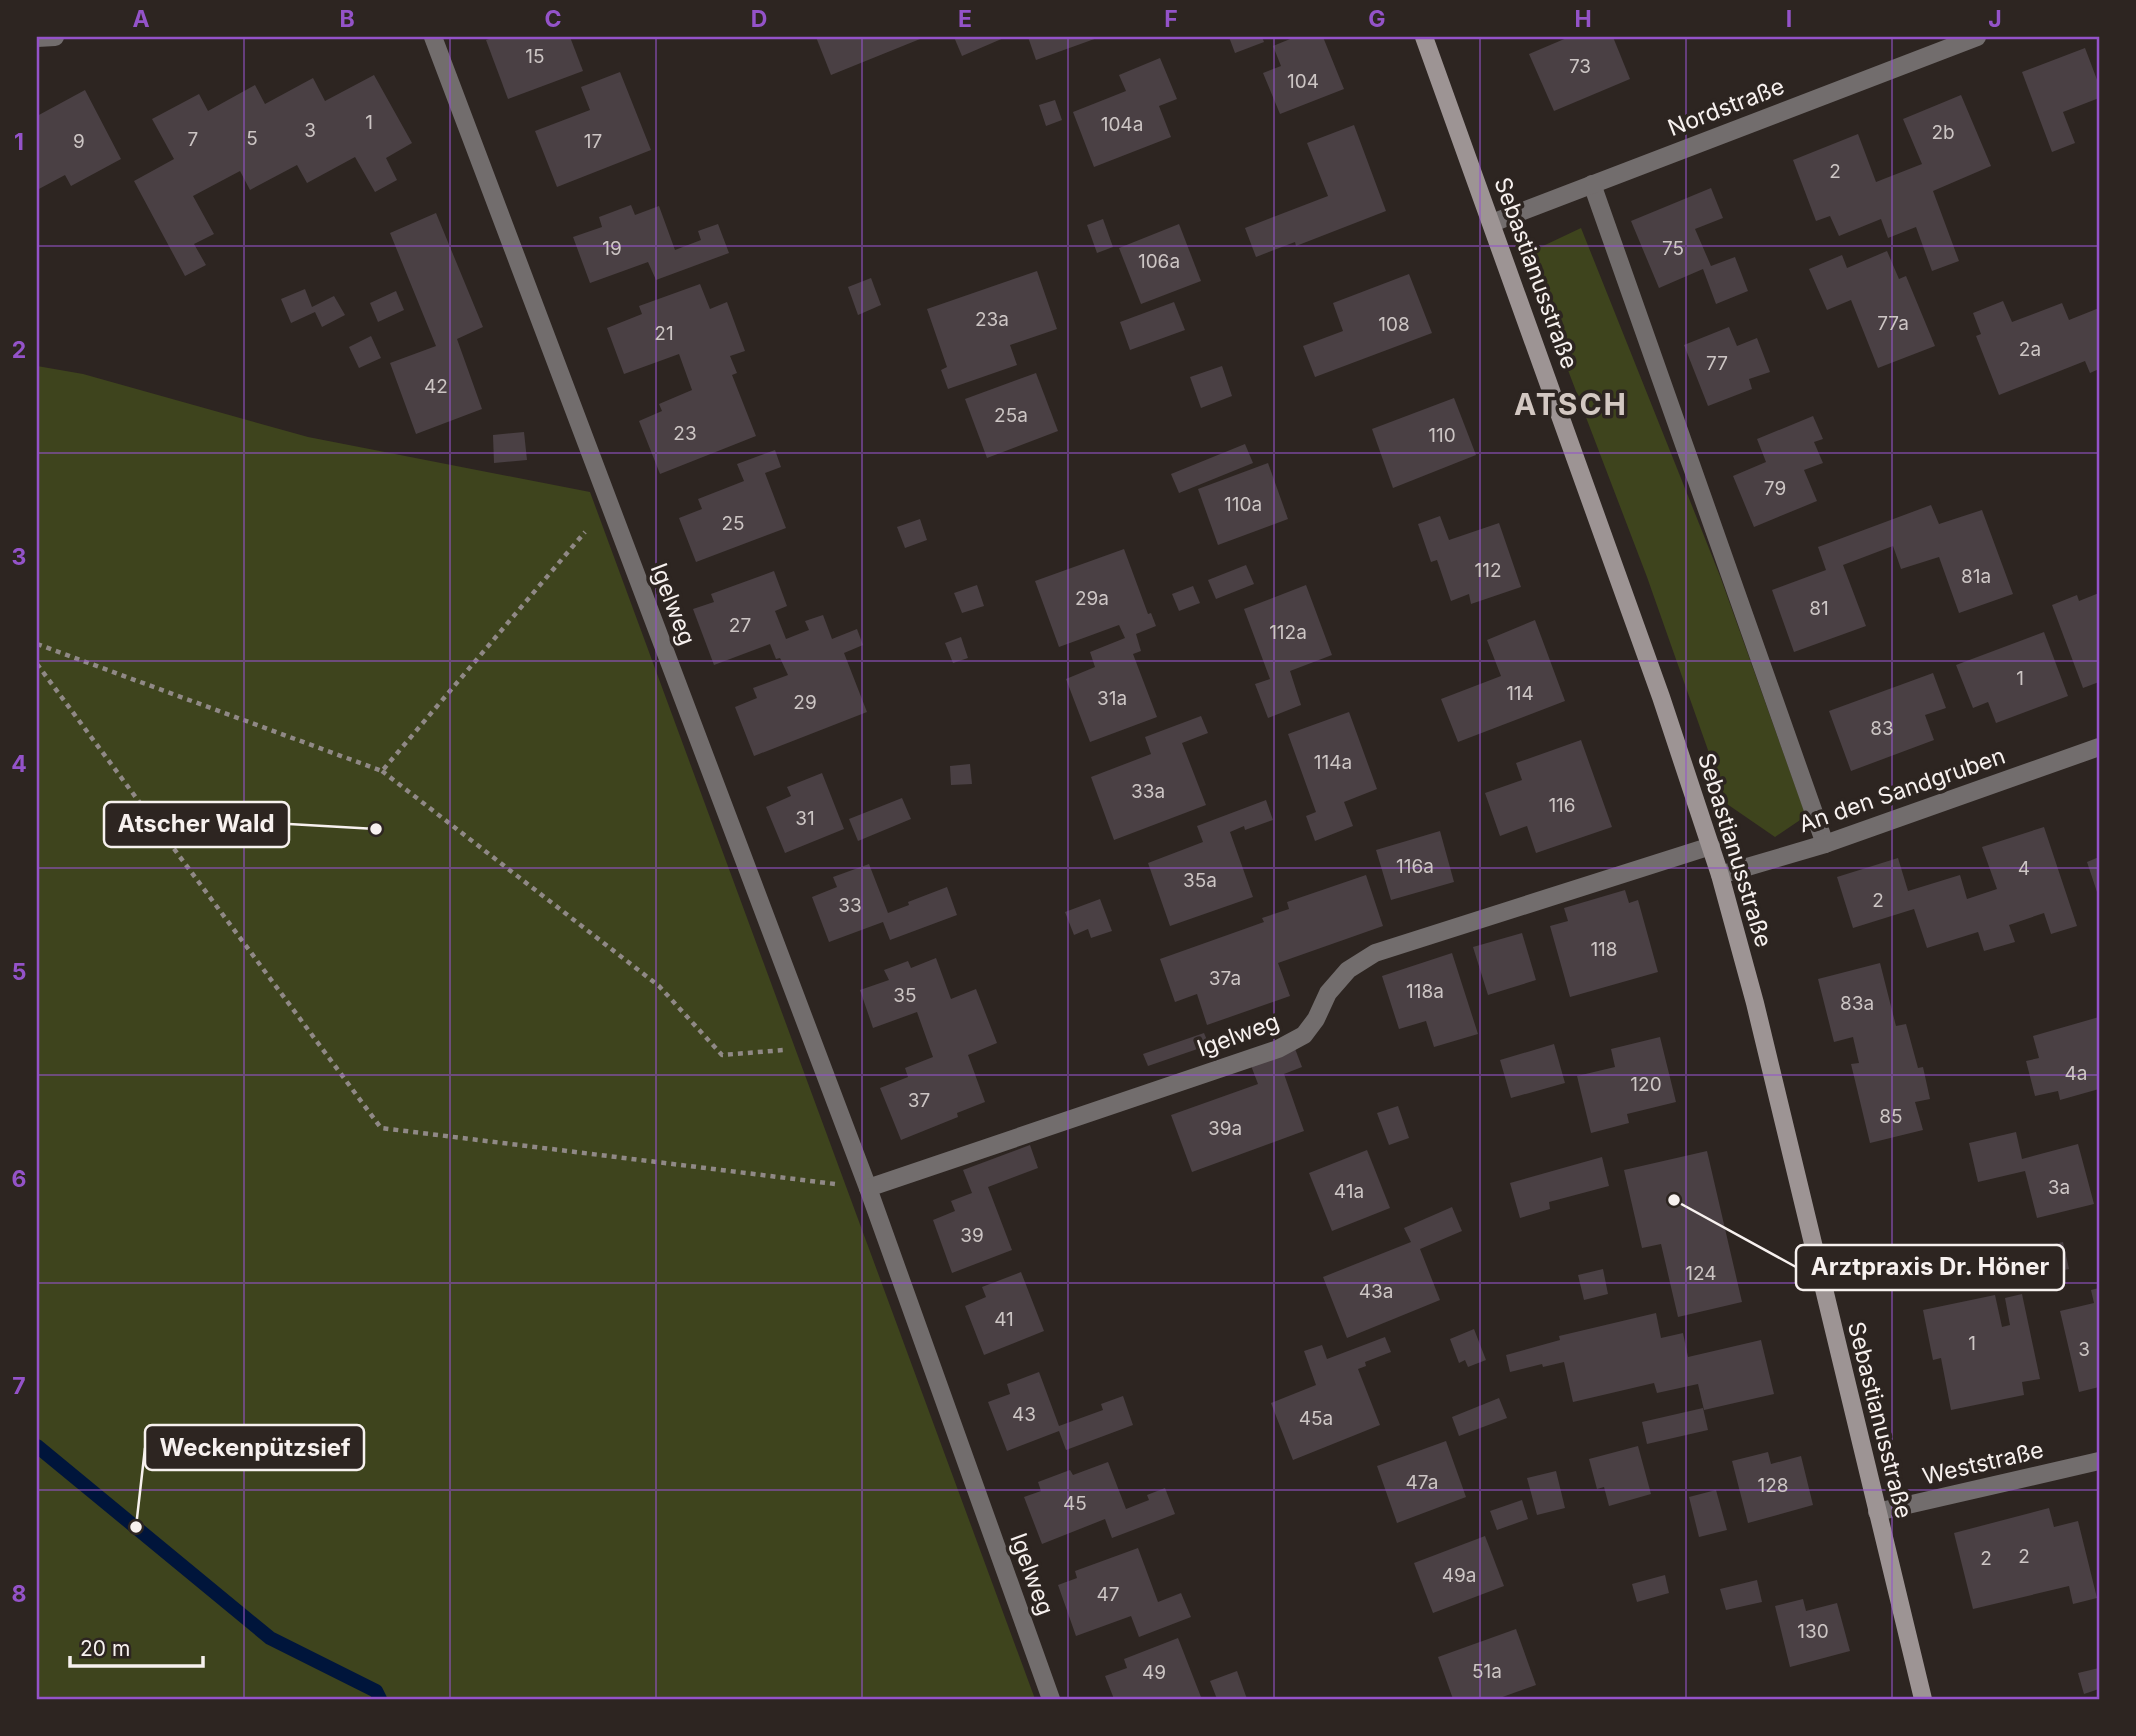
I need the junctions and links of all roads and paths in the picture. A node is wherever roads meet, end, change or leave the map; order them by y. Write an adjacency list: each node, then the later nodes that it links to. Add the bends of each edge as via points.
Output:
1 (55, 37): 5 (street)
2 (433, 37): 8 (street, Igelweg)
3 (1424, 37): 7 (main road, Sebastianusstraße)
4 (1977, 37): 6 (street, Nordstraße)
5 (37, 38)
6 (1592, 184): 7 (street, Nordstraße); 13 (street)
7 (1492, 223): 14 (main road, Sebastianusstraße)
8 (610, 504): 12 (path); 16 (street, Igelweg)
9 (37, 644): 12 (path)
10 (37, 664): 17 (path, via 381,1128)
11 (2099, 747): 13 (street, An den Sandgruben)
12 (382, 771): 16 (path, via 659,986 722,1055)
13 (1825, 844): 15 (street, An den Sandgruben)
14 (1711, 846): 15 (main road, Sebastianusstraße); 17 (street, Igelweg, via 1375,953 1348,970 1328,993 1304,1035 1278,1049)
15 (1720, 875): 19 (main road, Sebastianusstraße)
16 (814, 1048): 17 (street, Igelweg)
17 (867, 1188): 20 (street, Igelweg)
18 (2099, 1461): 19 (street, Weststraße)
19 (1877, 1512): 21 (main road, Sebastianusstraße)
20 (1051, 1699)
21 (1923, 1699)

